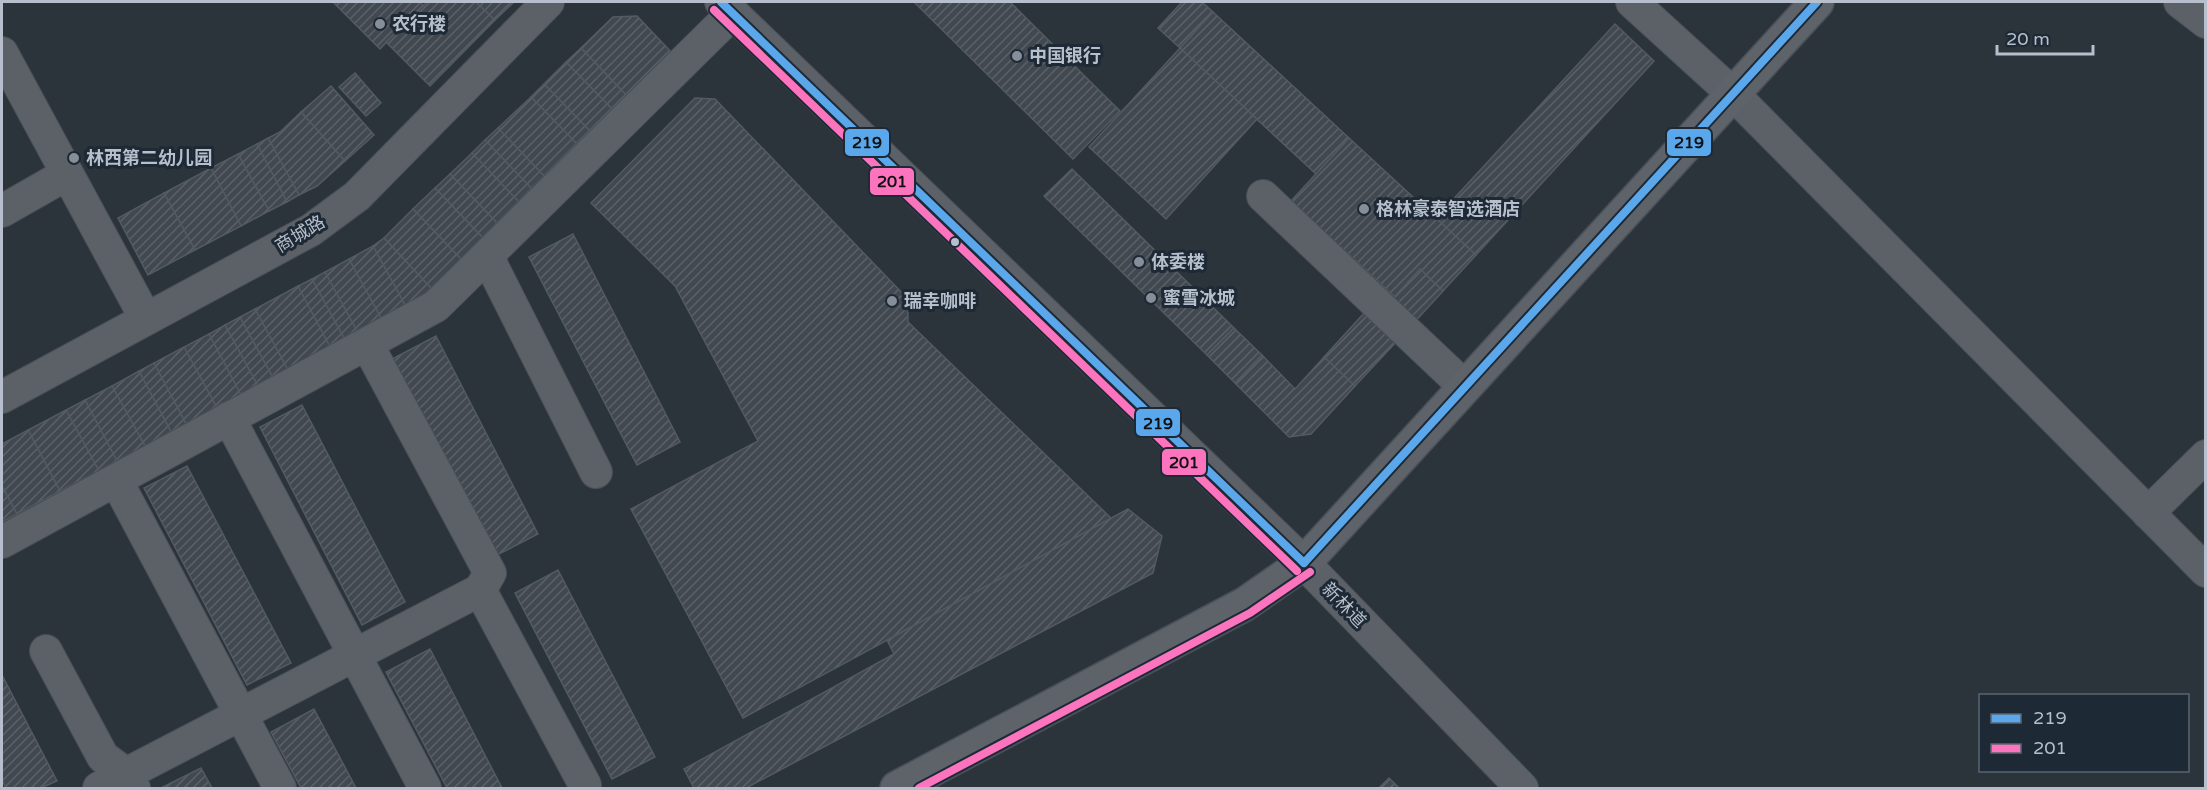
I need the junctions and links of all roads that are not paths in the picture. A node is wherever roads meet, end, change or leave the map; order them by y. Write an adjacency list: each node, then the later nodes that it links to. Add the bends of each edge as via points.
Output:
1 (548, 2): 13 (street, 商城路, via 357,196 311,230)
2 (1632, 2): 8 (street)
3 (1817, 2): 8 (main road)
4 (2180, 2): 6 (street)
5 (727, 7): 12 (street); 23 (street, 新林道)
6 (2205, 22)
7 (2, 53): 9 (street)
8 (1733, 94): 15 (main road); 21 (street)
9 (67, 174): 11 (street); 13 (street)
10 (1263, 196): 15 (street)
11 (2, 210)
12 (487, 256): 14 (street, via 436,306); 19 (street)
13 (146, 319): 16 (street, 商城路)
14 (366, 344): 17 (street); 25 (street, via 490,573)
15 (1465, 387): 23 (main road)
16 (2, 397)
17 (229, 418): 20 (street); 27 (street)
18 (2205, 456): 21 (street)
19 (596, 472)
20 (116, 480): 22 (street); 28 (street)
21 (2148, 513): 24 (street)
22 (2, 542)
23 (1304, 563): 34 (main road, via 1245,604); 35 (street, 新林道)
24 (2205, 571)
25 (480, 590): 27 (street); 30 (street)
26 (46, 651): 29 (street, via 103,757)
27 (354, 655): 28 (street); 33 (street)
28 (241, 715): 29 (street); 32 (street)
29 (130, 781): 31 (street)
30 (585, 785)
31 (99, 789)
32 (280, 789)
33 (425, 789)
34 (897, 789)
35 (1522, 789)

